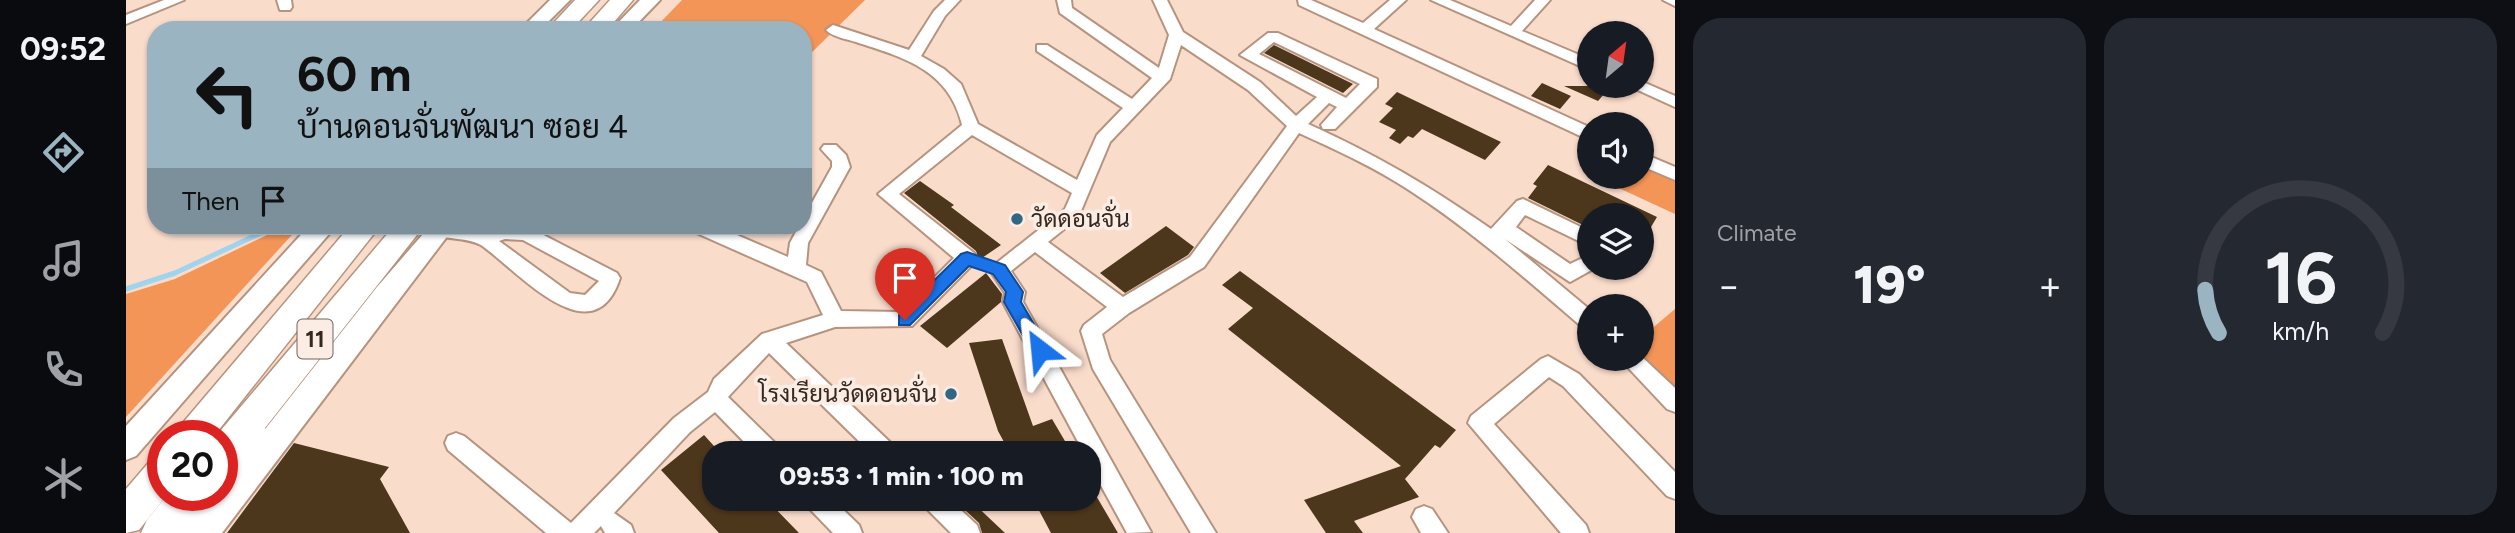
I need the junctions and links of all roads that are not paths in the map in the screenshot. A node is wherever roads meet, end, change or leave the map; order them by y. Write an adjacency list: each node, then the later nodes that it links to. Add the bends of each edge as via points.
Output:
1 (177, 0): 13 (street)
2 (561, 0): 14 (main road)
3 (588, 0): 15 (highway)
4 (622, 0): 16 (highway)
5 (651, 0): 17 (main road)
6 (953, 0): 23 (street)
7 (1063, 0): 25 (street, via 1065,10)
8 (1160, 0): 21 (street)
9 (1399, 0): 19 (street)
10 (1438, 0): 20 (street)
11 (1543, 0): 20 (street)
12 (1304, 2): 19 (street)
13 (126, 20)
14 (539, 21)
15 (567, 21)
16 (602, 21)
17 (629, 21)
18 (833, 30): 23 (street)
19 (1364, 30): 34 (street)
20 (1513, 32): 24 (street)
21 (1177, 35): 25 (street); 31 (street, via 1254,86)
22 (1042, 48): 30 (street)
23 (912, 58): 33 (street, via 952,84)
24 (1577, 60)
25 (1161, 77): 30 (street)
26 (1654, 93): 28 (street)
27 (1327, 96): 29 (street); 29 (street, via 1248,55 1272,36 1371,83); 31 (street)
28 (1675, 102)
29 (1348, 106): 32 (street)
30 (1135, 108): 38 (street, via 1103,139)
31 (1296, 125): 41 (street, via 1389,169); 57 (street, via 1197,262)
32 (1329, 125)
33 (971, 127): 38 (street); 53 (street, via 887,194)
34 (1577, 128)
35 (830, 149): 39 (street, via 841,167)
36 (1654, 164): 37 (street)
37 (1675, 174)
38 (1082, 190): 52 (street, via 1072,214)
39 (812, 219)
40 (1577, 233): 41 (street, via 1523,206)
41 (1499, 234): 56 (street, via 1570,274); 58 (street)
42 (315, 235): 70 (main road)
43 (359, 235): 65 (highway, 11)
44 (422, 235): 60 (highway, 11)
45 (426, 235): 83 (main road, via 386,294)
46 (468, 235): 51 (street)
47 (496, 235): 51 (street)
48 (530, 235): 51 (street, via 610,278 606,290 588,303 566,301)
49 (719, 235): 54 (street)
50 (803, 235): 54 (street)
51 (486, 239)
52 (1035, 242): 55 (street); 57 (street)
53 (967, 258): 55 (street); 59 (street, via 905,320)
54 (796, 269): 59 (street, via 814,277)
55 (999, 270): 88 (street, via 1015,292 1013,302)
56 (1577, 270)
57 (1122, 307): 89 (street, via 1091,331 1100,363)
58 (1577, 309)
59 (835, 319): 61 (street)
60 (330, 321): 66 (highway, 11); 71 (highway)
61 (769, 340): 63 (street, via 722,386); 68 (street)
62 (1643, 371): 64 (street)
63 (716, 399): 67 (street); 85 (street, via 682,425)
64 (1675, 402)
65 (207, 420)
66 (238, 435)
67 (758, 441)
68 (874, 441)
69 (456, 443): 84 (street)
70 (126, 447)
71 (238, 464)
72 (147, 487): 75 (main road)
73 (1675, 488): 90 (street, via 1571,380 1548,365 1479,423)
74 (147, 491): 80 (highway)
75 (126, 507)
76 (177, 511): 81 (highway)
77 (208, 511): 82 (highway)
78 (828, 511): 86 (street)
79 (945, 511): 87 (street)
80 (126, 517)
81 (160, 533)
82 (194, 533)
83 (203, 533)
84 (564, 533)
85 (578, 533)
86 (850, 533)
87 (968, 533)
88 (1139, 533)
89 (1204, 533)
90 (1577, 533)

